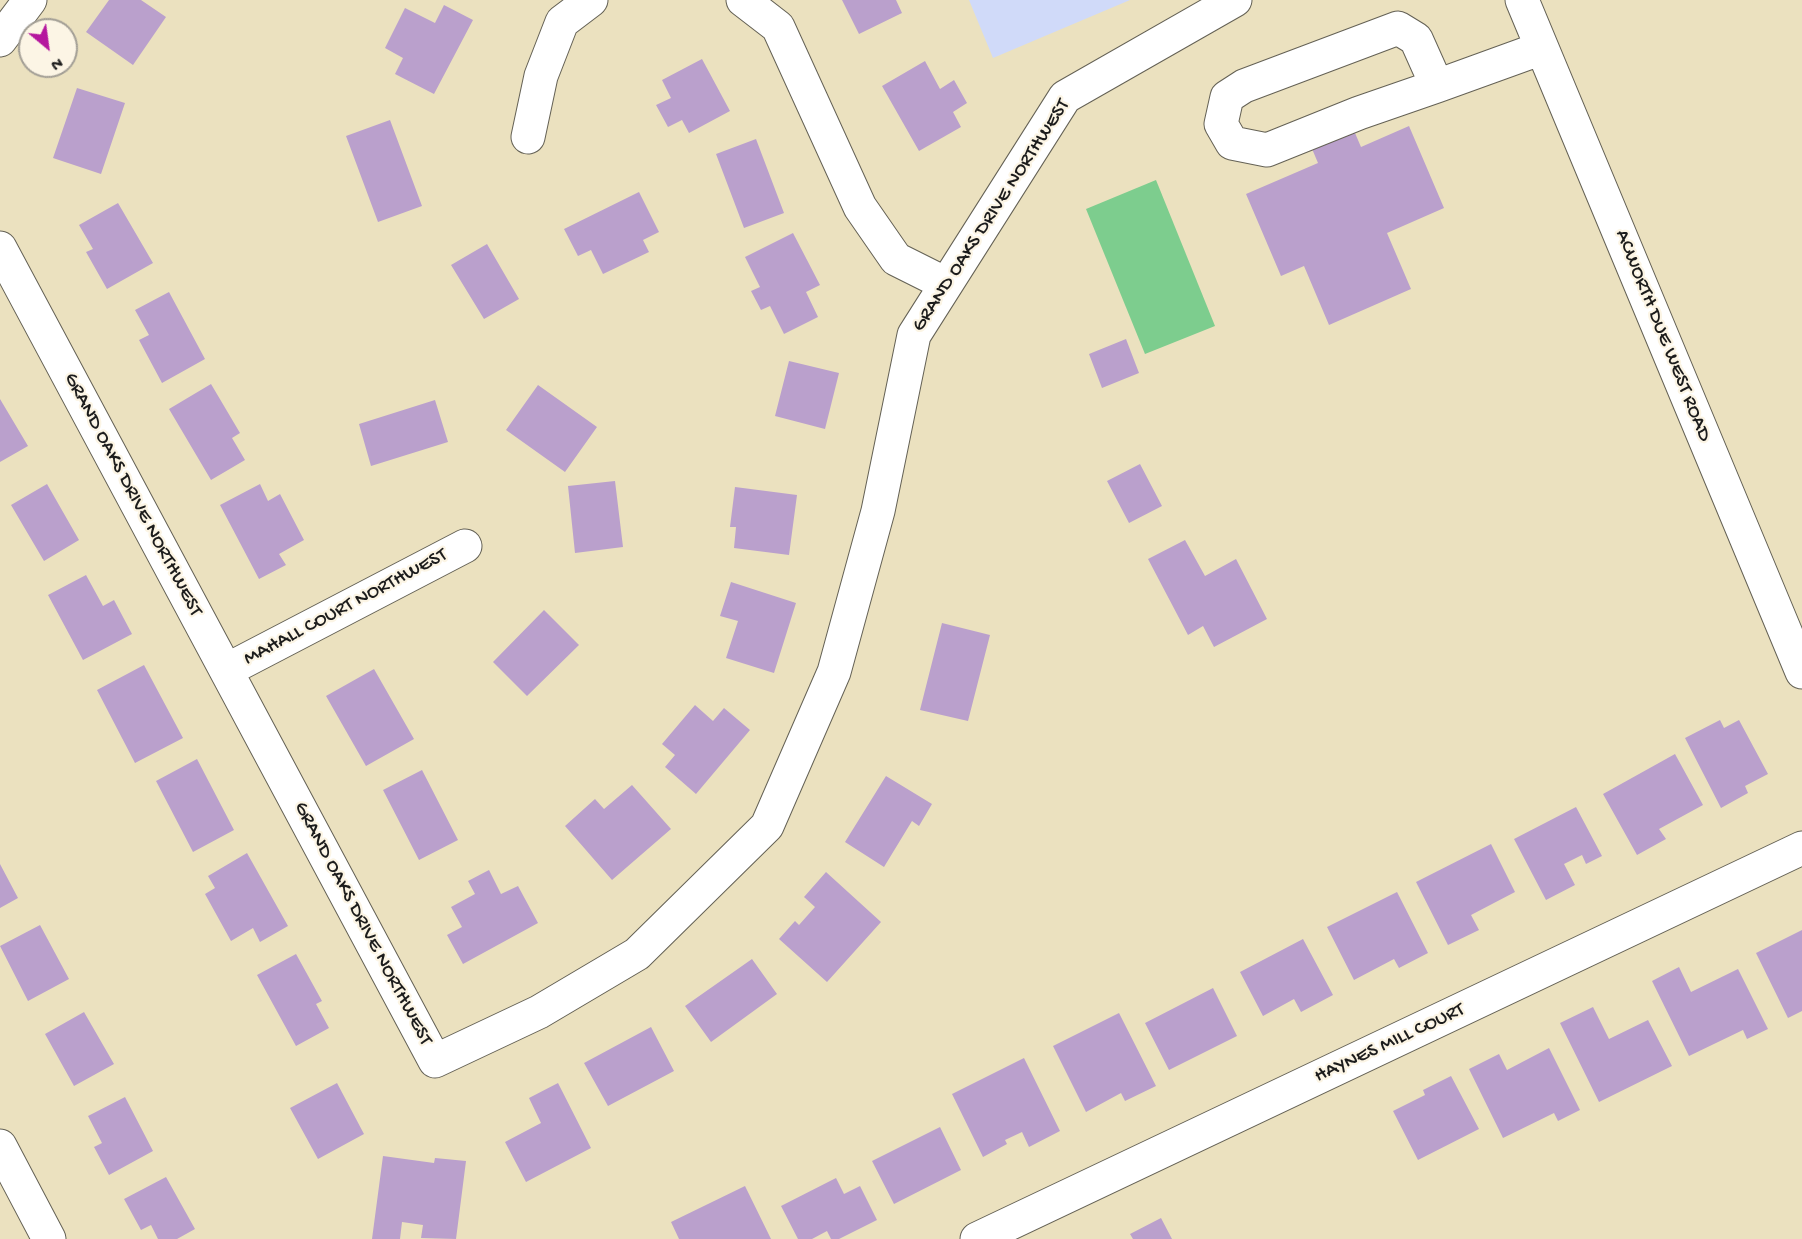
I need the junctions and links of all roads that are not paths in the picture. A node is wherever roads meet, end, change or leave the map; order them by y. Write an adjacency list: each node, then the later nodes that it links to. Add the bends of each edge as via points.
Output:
1 (30, 0): 6 (street)
2 (591, 0): 9 (street, via 562,22 541,76)
3 (742, 0): 11 (street, via 778,27 860,207 896,259)
4 (1235, 0): 11 (street, GRAND OAKS DRIVE NORTHWEST, via 1065,98)
5 (1522, 0): 7 (street, ACWORTH DUE WEST ROAD)
6 (0, 40)
7 (1542, 48): 8 (street); 14 (street, ACWORTH DUE WEST ROAD)
8 (1437, 86): 8 (street, via 1416,39 1398,27 1244,87 1227,97 1221,124 1232,143 1267,150)
9 (528, 137)
10 (0, 248): 13 (street, GRAND OAKS DRIVE NORTHWEST)
11 (946, 284): 13 (street, GRAND OAKS DRIVE NORTHWEST, via 914,335 878,511 834,672 767,826 637,954 539,1012 435,1061)
12 (465, 546): 13 (street, MAHALL COURT NORTHWEST)
13 (227, 670)
14 (1802, 672)
15 (1802, 848): 18 (street, HAYNES MILL COURT)
16 (0, 1146): 17 (street)
17 (49, 1239)
18 (977, 1239)

